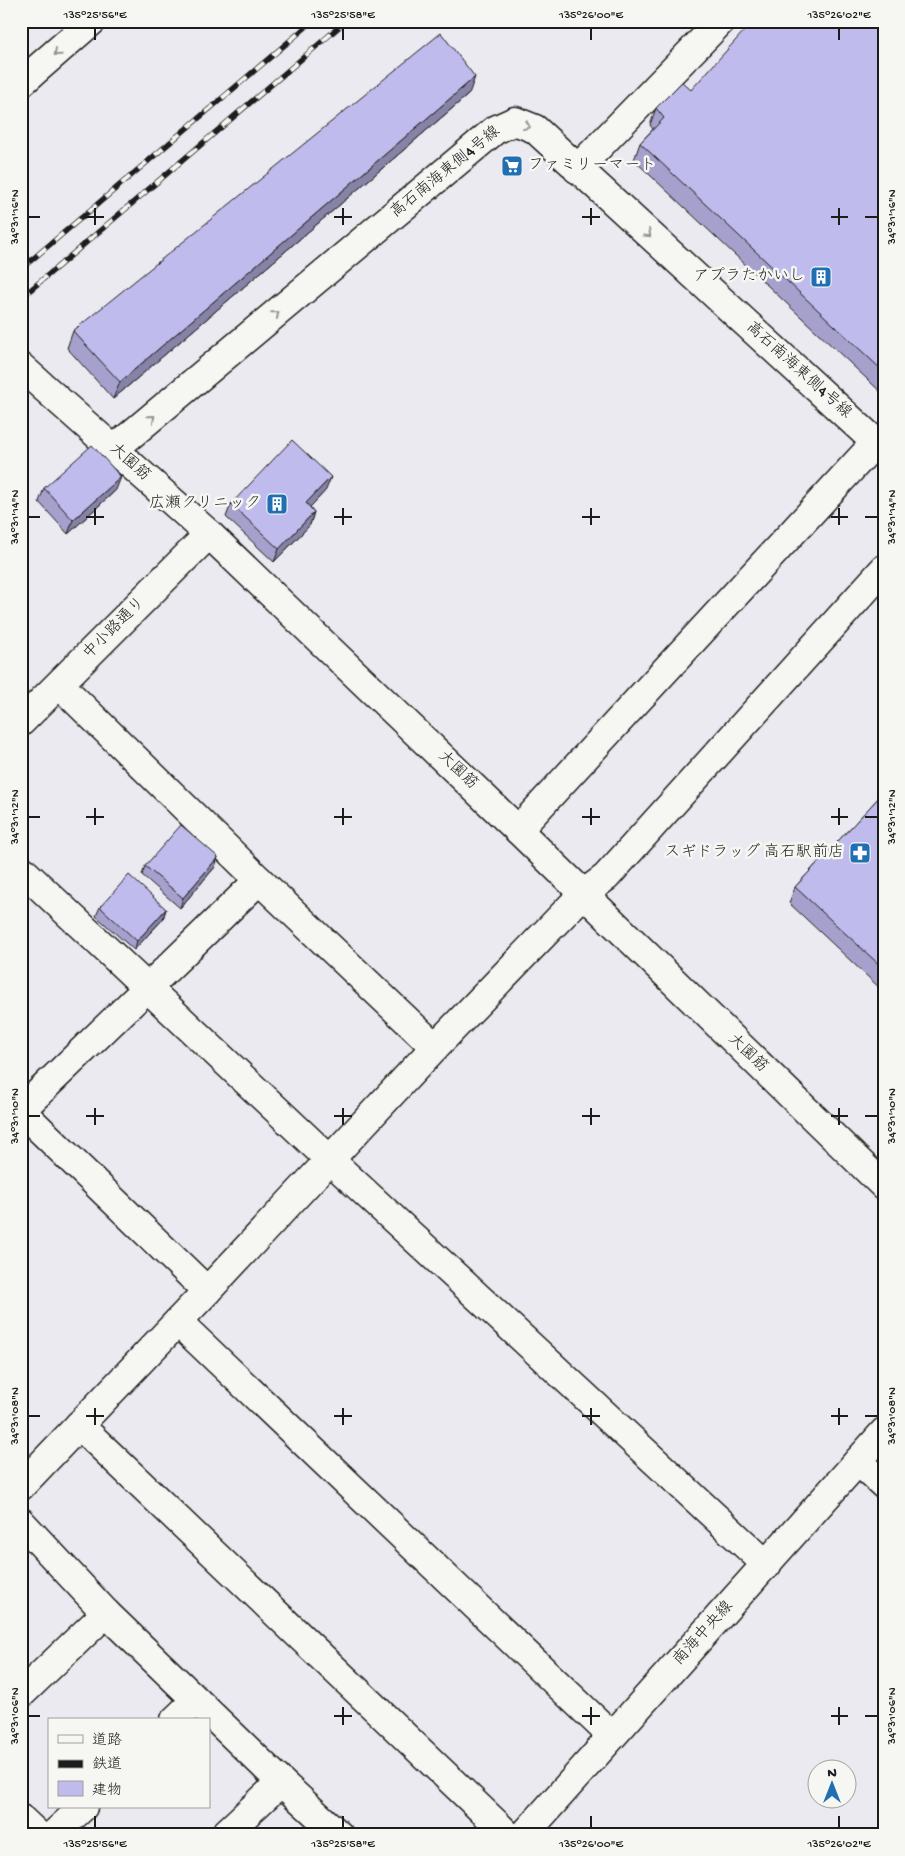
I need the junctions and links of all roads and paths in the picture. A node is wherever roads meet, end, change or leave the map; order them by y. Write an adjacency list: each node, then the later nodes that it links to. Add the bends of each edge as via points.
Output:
1 (92, 21): 3 (street, one-way to 3)
2 (721, 21): 4 (street)
3 (21, 83)
4 (577, 169): 6 (street, 高石南海東側4号線, one-way to 6); 7 (street, 高石南海東側4号線, one-way to 4, via 495,130 515,121 535,129)
5 (27, 381): 7 (street, 大園筋)
6 (880, 446): 12 (street)
7 (114, 450): 8 (street, 大園筋)
8 (209, 534): 10 (street, 中小路通り); 12 (street, 大園筋)
9 (884, 569): 15 (street, via 606,877)
10 (60, 685): 11 (street, 中小路通り); 14 (street)
11 (21, 722)
12 (518, 830): 15 (street, 大園筋)
13 (21, 869): 16 (street)
14 (259, 880): 16 (street); 17 (street)
15 (583, 894): 17 (street); 20 (street, 大園筋)
16 (148, 988): 18 (street); 19 (street)
17 (435, 1047): 19 (street)
18 (21, 1110): 21 (street)
19 (330, 1160): 21 (street); 29 (street)
20 (884, 1186)
21 (207, 1291): 22 (street)
22 (178, 1322): 23 (street); 34 (street)
23 (79, 1425): 27 (street); 42 (street)
24 (884, 1432): 25 (street, 南海中央線)
25 (858, 1461): 26 (street); 29 (street, 南海中央線)
26 (884, 1485)
27 (21, 1486)
28 (21, 1522): 30 (street)
29 (767, 1565): 34 (street, 南海中央線)
30 (106, 1613): 31 (street); 32 (street)
31 (21, 1694)
32 (196, 1700): 33 (street); 35 (street)
33 (177, 1718)
34 (611, 1735): 43 (street, 南海中央線)
35 (281, 1782): 40 (street); 41 (street)
36 (81, 1808): 39 (street)
37 (21, 1819): 38 (street)
38 (38, 1835)
39 (53, 1835)
40 (224, 1835)
41 (339, 1835)
42 (508, 1835)
43 (524, 1835)

